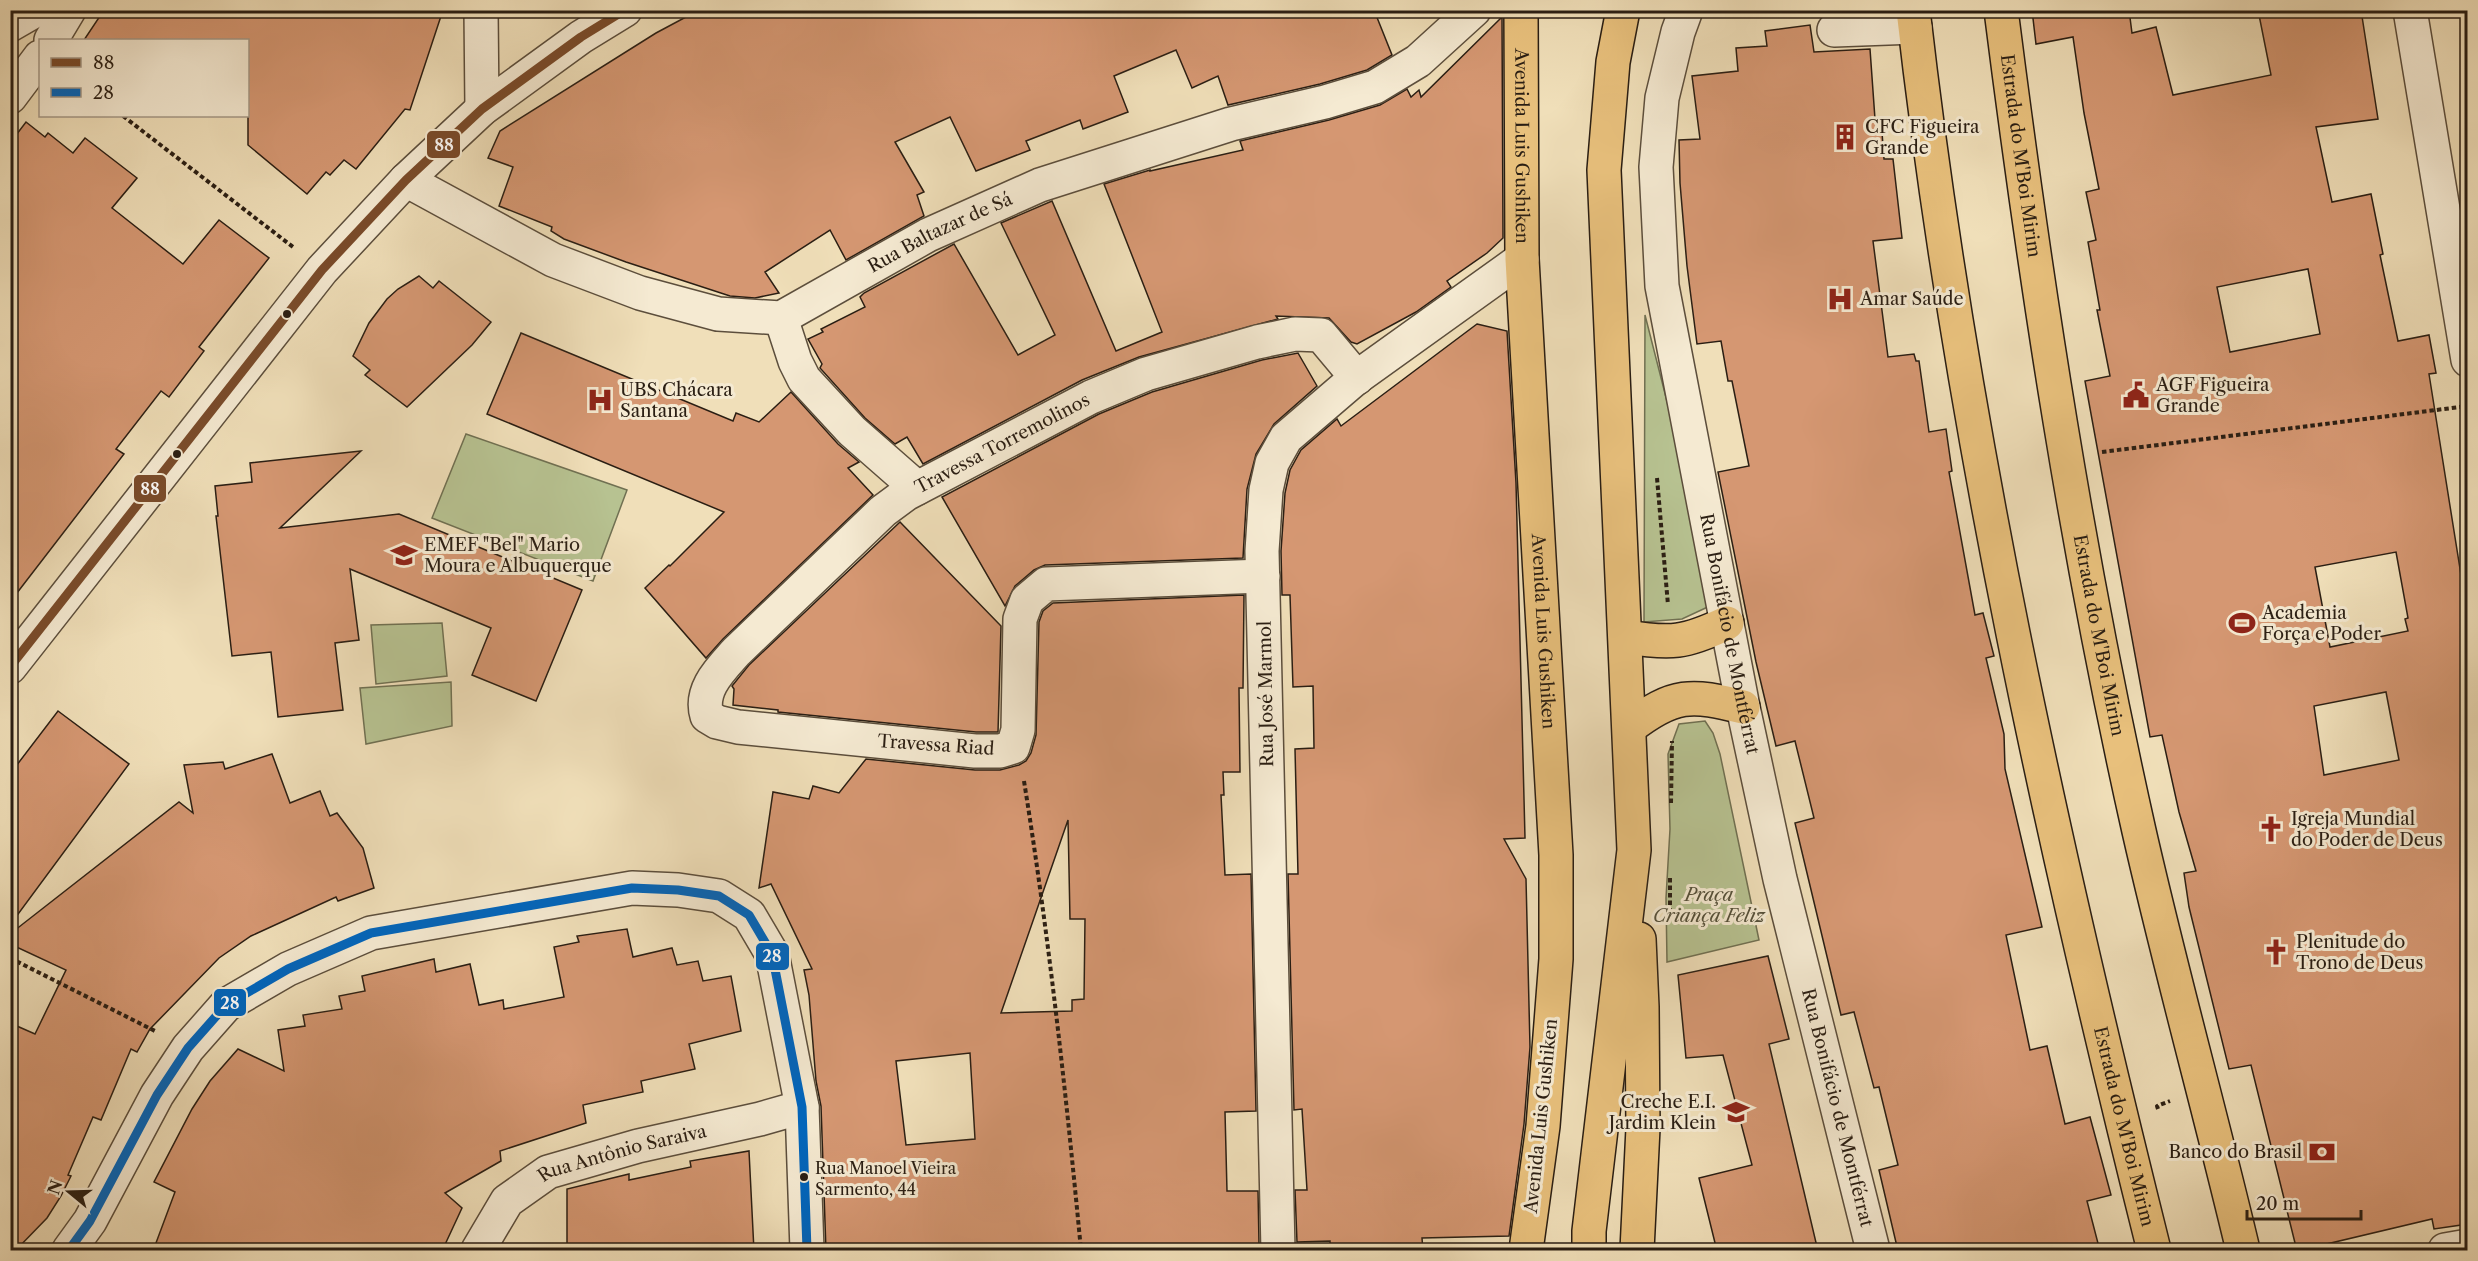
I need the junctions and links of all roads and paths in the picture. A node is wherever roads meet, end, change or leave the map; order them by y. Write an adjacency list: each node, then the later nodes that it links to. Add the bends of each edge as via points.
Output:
1 (36, 10): 12 (street)
2 (69, 10): 14 (street)
3 (481, 10): 17 (street)
4 (625, 10): 17 (street, via 581,37)
5 (1474, 10): 22 (street, Rua Baltazar de Sá, via 1418,61 1375,87 1231,124 1040,185 928,235)
6 (1521, 10): 20 (main road, Avenida Luis Gushiken)
7 (1623, 10): 30 (main road, via 1613,62 1604,170)
8 (1686, 10): 29 (street, Rua Bonifácio de Montférrat, via 1662,98 1656,167 1662,286)
9 (2001, 10): 26 (main road, Estrada do M'Boi Mirim)
10 (2410, 10): 23 (street)
11 (1914, 19): 13 (street); 52 (main road, Estrada do M'Boi Mirim, via 1967,381 2004,591 2035,749)
12 (10, 25)
13 (1834, 30)
14 (52, 39)
15 (39, 58): 16 (street)
16 (10, 97)
17 (482, 110): 19 (street)
18 (124, 117): 21 (path)
19 (406, 180): 21 (street); 22 (street, via 553,260 640,293 718,314)
20 (1522, 259): 24 (street, Rua José Marmol); 48 (main road, Avenida Luis Gushiken, via 1556,855 1556,959 1543,1126)
21 (322, 270): 31 (street)
22 (781, 318): 27 (street, via 804,379 852,430)
23 (2468, 360)
24 (1357, 378): 27 (street, Travessa Torremolinos, via 1321,335 1294,334 1257,342 1146,374 1091,396); 28 (street, Rua José Marmol, via 1286,438 1272,464 1266,490)
25 (2468, 406): 26 (path)
26 (2065, 457): 39 (main road, Estrada do M'Boi Mirim, via 2139,831)
27 (917, 488): 32 (street, Travessa Torremolinos, via 883,512 736,652 714,677)
28 (1263, 576): 35 (street, Travessa Riad, via 1046,584 1027,600 1020,619 1018,730); 47 (street, Rua José Marmol)
29 (1727, 623): 30 (main road, via 1675,642); 33 (street, Rua Bonifácio de Montférrat)
30 (1626, 637): 34 (main road)
31 (10, 668)
32 (705, 696): 35 (street, Travessa Riad, via 707,716 738,727 975,751)
33 (1743, 707): 34 (main road, via 1704,698 1679,700 1654,708); 51 (street, Rua Bonifácio de Montférrat, via 1780,879)
34 (1630, 727): 36 (main road)
35 (1013, 747): 46 (path, via 1022,767 1046,920)
36 (1634, 850): 49 (main road, via 1588,1231); 50 (main road, via 1643,1084)
37 (10, 958): 38 (path)
38 (188, 1048): 40 (street, via 226,1005 288,969 371,933 632,888 678,890 719,896 749,915 772,954); 43 (street)
39 (2205, 1090): 41 (path, via 2157,1106); 53 (main road, Estrada do M'Boi Mirim)
40 (801, 1107): 44 (street, Rua Antônio Saraiva, via 548,1172 507,1201); 45 (street)
41 (2159, 1116)
42 (2468, 1246): 54 (street)
43 (69, 1251)
44 (478, 1251)
45 (807, 1251)
46 (1080, 1251)
47 (1278, 1251)
48 (1526, 1251)
49 (1589, 1251)
50 (1637, 1251)
51 (1873, 1251)
52 (2154, 1251)
53 (2243, 1251)
54 (2445, 1251)

